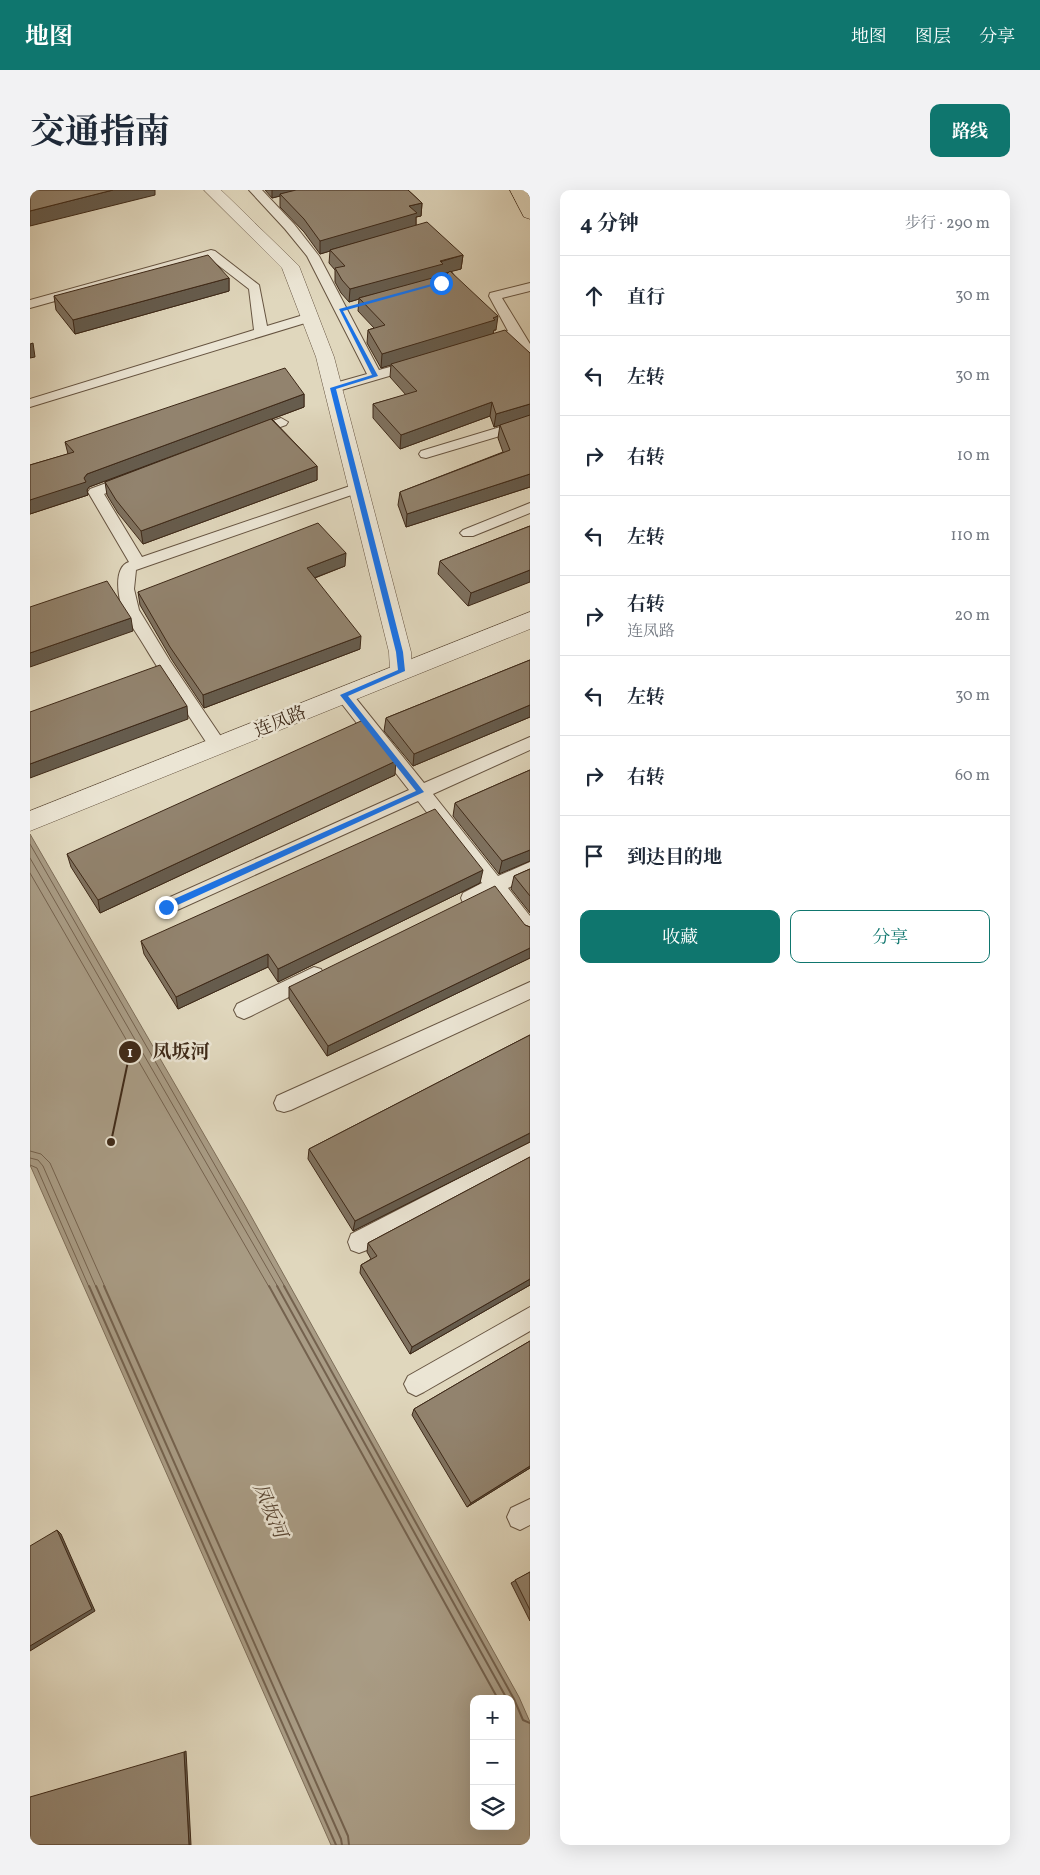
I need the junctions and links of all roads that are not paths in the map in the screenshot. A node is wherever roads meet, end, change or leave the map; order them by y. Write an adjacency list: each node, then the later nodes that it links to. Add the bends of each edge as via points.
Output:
1 (212, 190): 9 (street, via 290,266)
2 (255, 190): 8 (lane, via 274,203 320,259)
3 (518, 190): 4 (main road)
4 (530, 214)
5 (530, 287): 11 (lane, via 495,296)
6 (30, 304): 10 (lane, via 211,254 255,288)
7 (359, 305): 8 (lane)
8 (340, 310): 15 (lane)
9 (310, 317): 10 (lane); 16 (street)
10 (261, 332): 17 (lane)
11 (516, 333): 12 (lane); 13 (lane)
12 (469, 347)
13 (530, 354)
14 (432, 359): 15 (lane)
15 (375, 376): 16 (lane)
16 (333, 388): 23 (street)
17 (30, 403)
18 (281, 422): 20 (lane)
19 (530, 422): 21 (lane)
20 (234, 440)
21 (426, 454)
22 (141, 475): 26 (lane, via 94,492)
23 (358, 488): 26 (lane); 28 (street, via 400,652)
24 (530, 508): 25 (lane)
25 (468, 533)
26 (138, 564): 31 (lane, via 129,567 126,589 131,610)
27 (530, 620): 28 (street, 连凤路)
28 (401, 671): 29 (street, 连凤路)
29 (344, 695): 31 (street, 连凤路); 32 (lane)
30 (530, 743): 32 (lane)
31 (218, 746): 33 (street, 连凤路)
32 (421, 792): 35 (lane); 36 (lane)
33 (30, 821)
34 (530, 869): 35 (lane)
35 (495, 886): 37 (lane); 38 (lane)
36 (166, 907)
37 (450, 908)
38 (530, 930)
39 (334, 966): 41 (lane)
40 (530, 990): 42 (lane)
41 (244, 1010)
42 (284, 1103)
43 (530, 1152): 44 (lane)
44 (359, 1242)
45 (530, 1318): 46 (lane)
46 (416, 1384)

